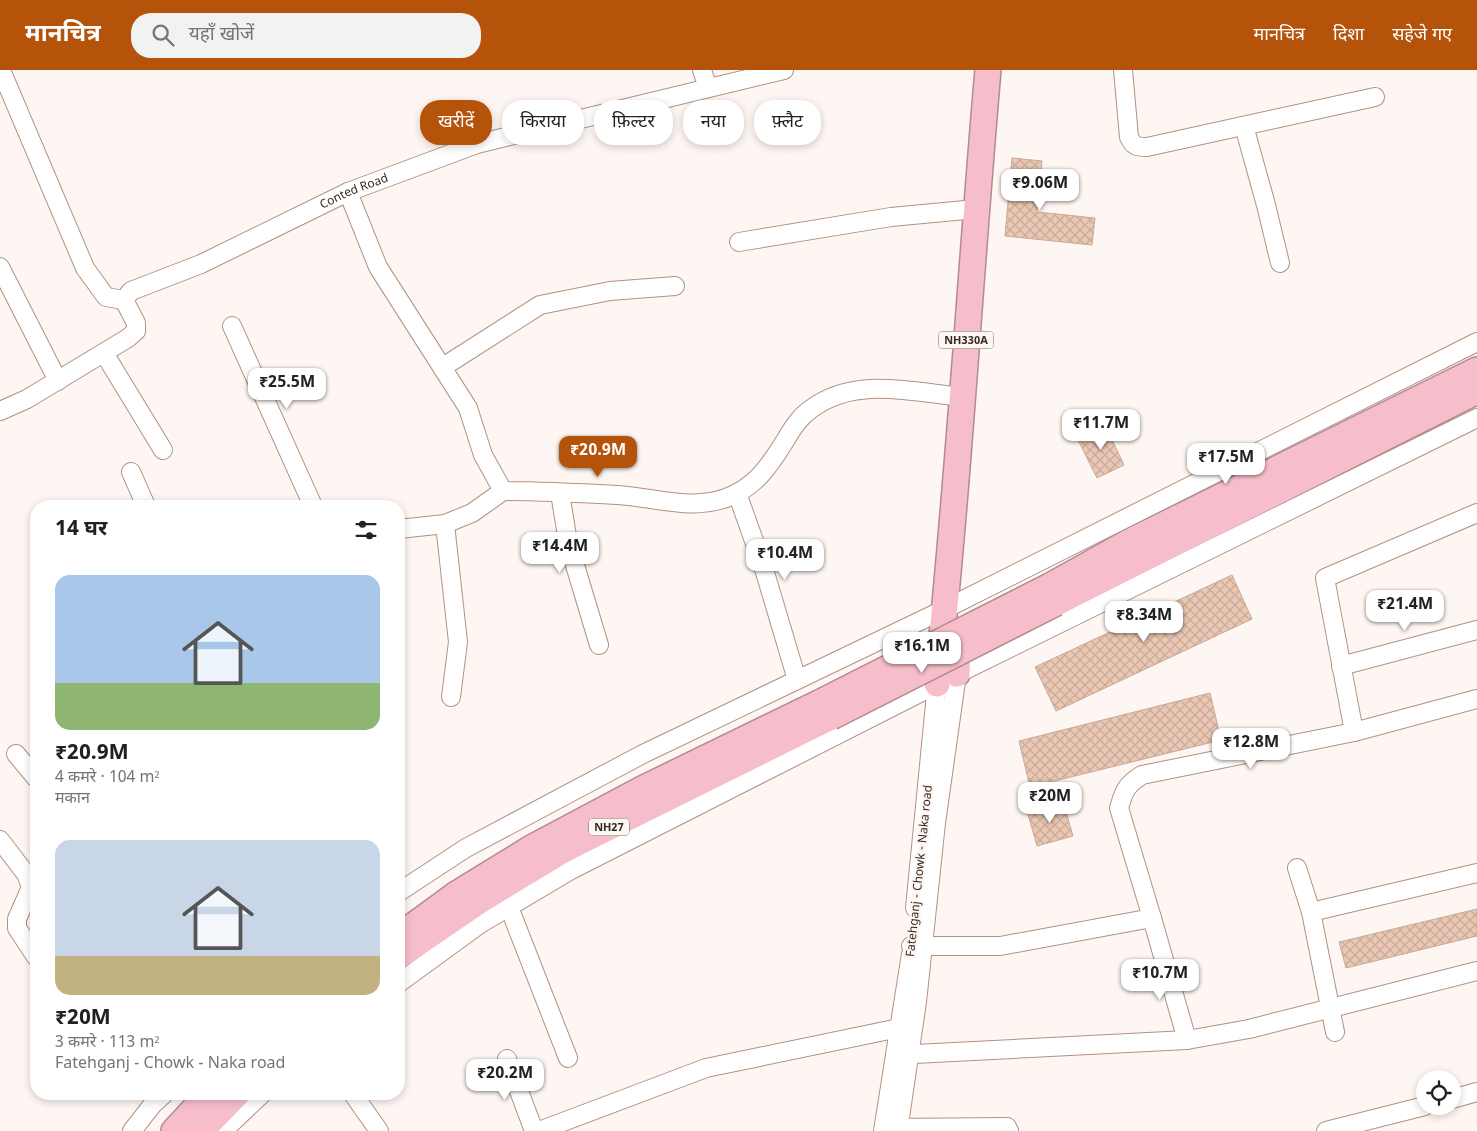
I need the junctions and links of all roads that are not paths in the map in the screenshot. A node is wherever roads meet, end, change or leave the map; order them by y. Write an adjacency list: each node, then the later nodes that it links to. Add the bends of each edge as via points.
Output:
1 (1, 70): 16 (street, via 85,268 106,297)
2 (702, 70): 7 (street)
3 (784, 70): 7 (street, Conted Road)
4 (988, 70): 11 (highway, NH330A)
5 (1000, 70): 38 (highway, NH330A)
6 (1122, 70): 9 (street, via 1128,137 1137,147)
7 (708, 88): 10 (street, Conted Road, via 477,144)
8 (1375, 97): 9 (street)
9 (1244, 126): 13 (street)
10 (348, 192): 16 (street, Conted Road, via 201,264 131,291); 20 (street, via 378,267)
11 (976, 209): 12 (street, via 891,217); 24 (highway, NH330A)
12 (740, 242)
13 (1280, 263)
14 (0, 266): 22 (street)
15 (675, 286): 20 (street, via 610,291 540,305)
16 (124, 300): 19 (street, via 136,324 136,331)
17 (232, 326): 33 (street)
18 (1477, 342): 38 (street)
19 (104, 353): 22 (street); 27 (street)
20 (443, 367): 29 (street, via 468,408 483,455)
21 (1477, 370): 37 (highway, NH27, via 1129,542)
22 (58, 381): 25 (street, via 28,399)
23 (1477, 391): 37 (highway, NH27)
24 (962, 397): 31 (street, via 873,388 837,395 802,417 760,477); 38 (highway, NH330A)
25 (1, 408)
26 (1477, 418): 42 (street)
27 (163, 450)
28 (131, 472): 32 (street)
29 (503, 491): 30 (street); 35 (street, via 472,513)
30 (560, 493): 31 (street, via 618,495 692,504 715,501); 40 (street, via 568,542)
31 (737, 493): 43 (street)
32 (143, 500)
33 (310, 500)
34 (1477, 513): 41 (street, via 1325,578)
35 (446, 524): 36 (street); 44 (street, via 458,642)
36 (405, 528)
37 (1053, 595): 46 (highway, NH27, bridge)
38 (953, 605): 42 (highway, Fatehganj - Chowk - Naka road / NH330A); 43 (street)
39 (1477, 630): 41 (street)
40 (599, 645)
41 (1342, 666): 47 (street)
42 (947, 679): 56 (street, via 571,870); 60 (street, Fatehganj - Chowk - Naka road)
43 (797, 680): 54 (street, via 643,754 533,812 466,848)
44 (451, 697)
45 (1477, 699): 47 (street)
46 (827, 709): 59 (highway, NH27, via 642,789 533,847 454,895); 62 (highway, NH27, via 565,849 481,900)
47 (1354, 732): 58 (street, via 1142,776 1131,782 1123,793 1119,808)
48 (16, 754): 49 (street)
49 (30, 771)
50 (0, 840): 53 (street, via 26,874)
51 (1297, 868): 57 (street)
52 (1477, 873): 57 (street)
53 (30, 884)
54 (405, 888)
55 (30, 889): 61 (street, via 17,919 17,928)
56 (509, 907): 64 (street); 70 (street)
57 (1311, 912): 65 (street)
58 (1152, 918): 60 (street, via 1000,946); 68 (street)
59 (405, 932)
60 (917, 946): 66 (street, Fatehganj - Chowk - Naka road); 69 (street)
61 (30, 948)
62 (405, 952)
63 (1477, 971): 65 (street)
64 (405, 979)
65 (1330, 1009): 67 (street); 68 (street)
66 (899, 1028): 69 (street, Fatehganj - Chowk - Naka road); 87 (street, via 706,1068)
67 (1335, 1032)
68 (1187, 1040): 69 (street)
69 (902, 1054): 80 (street)
70 (568, 1058)
71 (507, 1059): 86 (street)
72 (1477, 1092): 73 (street)
73 (1461, 1096)
74 (146, 1100): 81 (street)
75 (202, 1100): 82 (highway)
76 (231, 1100): 83 (highway)
77 (256, 1100): 84 (street)
78 (357, 1100): 85 (street)
79 (1416, 1108): 89 (street)
80 (891, 1130): 88 (street, via 1007,1127)
81 (132, 1131)
82 (174, 1131)
83 (201, 1131)
84 (223, 1131)
85 (379, 1131)
86 (534, 1131)
87 (539, 1131)
88 (1009, 1131)
89 (1326, 1131)

